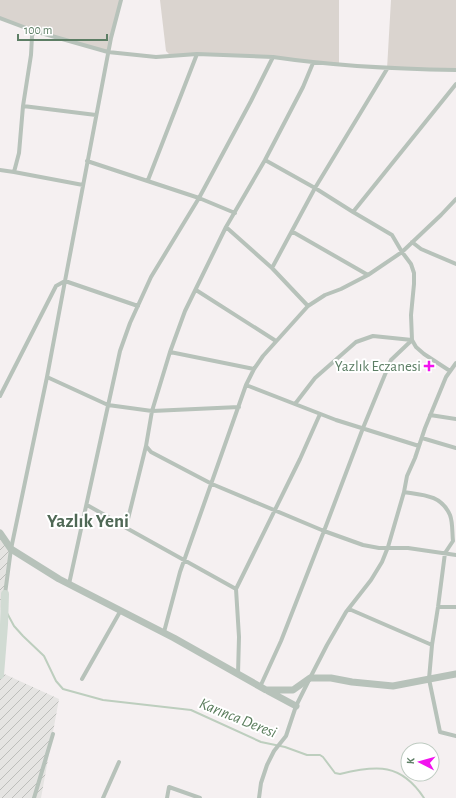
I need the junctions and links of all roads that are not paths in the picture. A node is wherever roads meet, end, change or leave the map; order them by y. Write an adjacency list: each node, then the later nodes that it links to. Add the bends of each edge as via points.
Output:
1 (121, 0): 4 (street)
2 (0, 18): 3 (street)
3 (34, 31): 4 (street); 11 (street)
4 (108, 52): 5 (street, via 156,57); 12 (street)
5 (198, 54): 6 (street); 17 (street)
6 (272, 57): 7 (street); 20 (street)
7 (313, 63): 8 (street); 13 (street)
8 (387, 69): 9 (street); 19 (street)
9 (456, 70)
10 (456, 84): 22 (street)
11 (23, 106): 12 (street); 16 (street)
12 (96, 115): 14 (street)
13 (265, 160): 19 (street); 23 (street)
14 (88, 161): 17 (street); 18 (street)
15 (0, 170): 16 (street)
16 (14, 172): 18 (street)
17 (148, 180): 20 (street)
18 (83, 185): 31 (street)
19 (315, 188): 22 (street); 25 (street)
20 (200, 198): 23 (street); 33 (street, via 151,277)
21 (456, 199): 26 (street)
22 (353, 212): 27 (street, via 392,235)
23 (235, 213): 24 (street)
24 (226, 227): 29 (street); 32 (street)
25 (292, 232): 29 (street); 30 (street)
26 (412, 242): 27 (street); 28 (street, via 421,249)
27 (402, 252): 30 (street); 35 (street, via 414,273)
28 (456, 264)
29 (272, 268): 34 (street)
30 (368, 275): 34 (street, via 324,295)
31 (65, 281): 33 (street); 41 (street); 43 (street, via 56,286)
32 (196, 290): 36 (street); 37 (street, via 185,311)
33 (138, 306): 45 (street, via 120,352)
34 (308, 306): 36 (street)
35 (412, 340): 40 (street, via 424,354); 44 (street, via 373,336 356,342 316,378); 51 (street, via 391,360)
36 (276, 341): 39 (street)
37 (170, 352): 39 (street); 47 (street)
38 (456, 363): 40 (street)
39 (254, 369): 42 (street)
40 (450, 371): 49 (street)
41 (47, 377): 45 (street); 64 (street)
42 (246, 385): 44 (street); 46 (street)
43 (0, 396)
44 (296, 404): 48 (street)
45 (108, 405): 47 (street); 58 (street)
46 (239, 408): 47 (street); 56 (street)
47 (152, 411): 53 (street)
48 (320, 414): 51 (street); 59 (street)
49 (430, 415): 50 (street); 52 (street)
50 (456, 419)
51 (362, 428): 54 (street); 61 (street)
52 (422, 438): 54 (street); 55 (street)
53 (146, 446): 56 (street, via 151,452); 60 (street, via 126,527)
54 (419, 446): 57 (street, via 407,476)
55 (456, 448)
56 (212, 484): 59 (street); 67 (street)
57 (404, 492): 63 (street); 65 (street, via 440,501 450,516 453,541)
58 (86, 505): 60 (street); 68 (street)
59 (275, 509): 61 (street); 69 (street)
60 (122, 525): 67 (street)
61 (324, 531): 63 (street, via 363,545); 84 (street)
62 (0, 532): 64 (street)
63 (388, 547): 65 (street); 73 (street, via 382,562)
64 (11, 549): 68 (street); 70 (street)
65 (445, 553): 66 (street); 71 (street)
66 (456, 555)
67 (184, 560): 69 (street); 76 (street)
68 (69, 584): 74 (street)
69 (236, 589): 78 (street)
70 (4, 594): 75 (main road); 80 (main road)
71 (438, 606): 72 (street); 77 (street)
72 (456, 607)
73 (349, 608): 77 (street); 81 (street)
74 (121, 610): 76 (street); 82 (street)
75 (0, 616)
76 (164, 632): 78 (street)
77 (432, 645): 83 (street)
78 (238, 674): 84 (street)
79 (456, 674): 83 (street)
80 (0, 676)
81 (310, 678): 83 (street, via 331,678 393,686); 84 (street, via 293,690); 85 (street)
82 (82, 679)
83 (429, 679): 87 (street, via 440,732)
84 (263, 688): 85 (street)
85 (296, 706): 93 (street, via 286,736 267,764)
86 (53, 734): 89 (street)
87 (456, 736)
88 (119, 762): 90 (street)
89 (34, 798)
90 (104, 798)
91 (167, 798): 92 (street, via 169,787)
92 (200, 798)
93 (259, 798)

